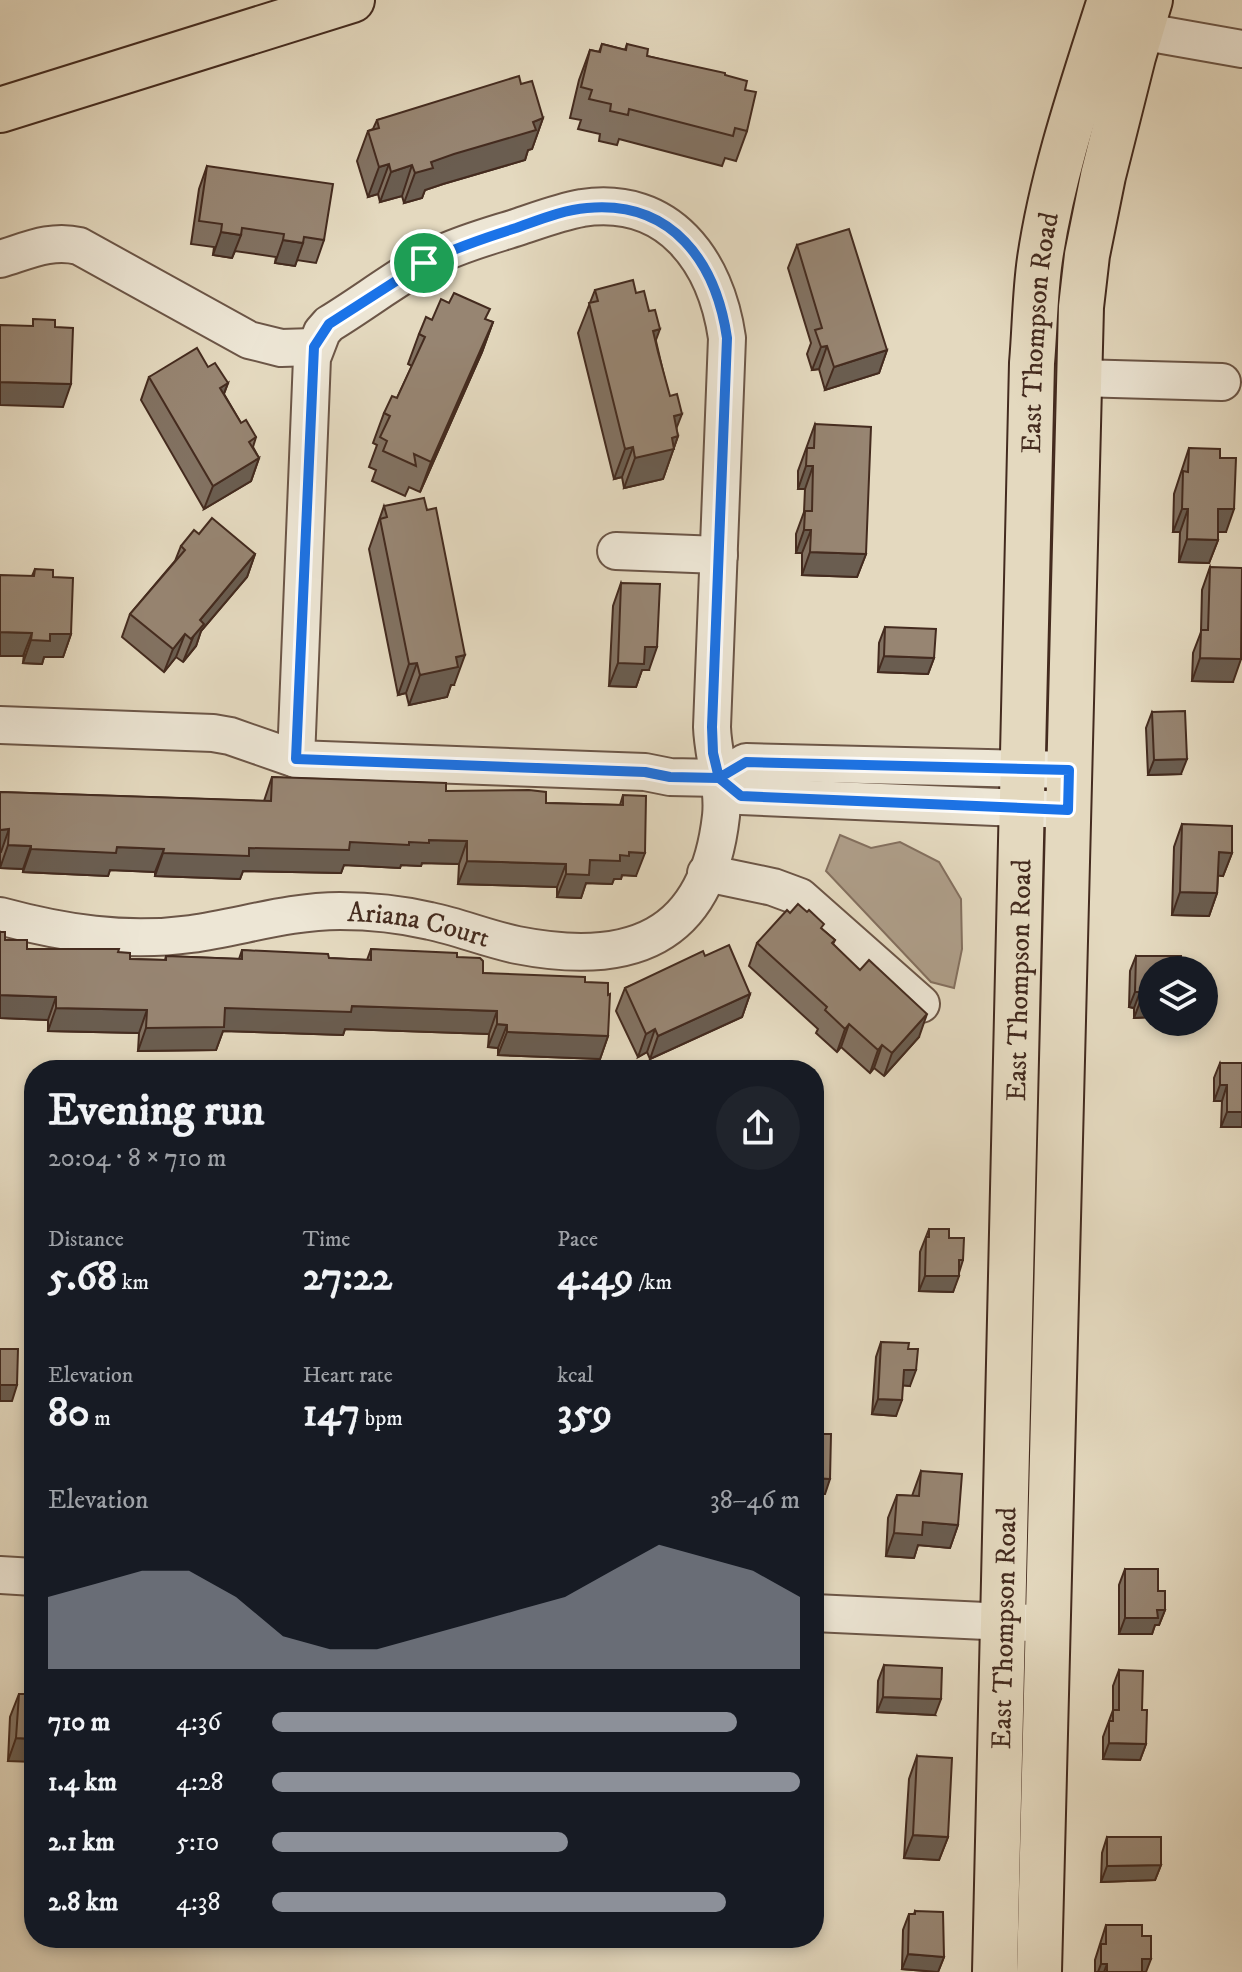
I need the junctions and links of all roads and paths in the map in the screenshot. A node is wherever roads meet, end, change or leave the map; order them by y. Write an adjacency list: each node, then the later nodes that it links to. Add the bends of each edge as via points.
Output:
1 (352, 0): 5 (main road)
2 (1110, 0): 15 (main road, East Thompson Road, via 1065,145 1040,261 1032,363)
3 (1145, 16): 4 (street); 8 (main road, East Thompson Road, via 1087,255)
4 (1242, 49)
5 (0, 110)
6 (0, 259): 7 (street, via 52,243 79,246 249,340 281,348)
7 (314, 347): 11 (street, Ariana Court, via 329,324 443,253 585,208 630,210 651,218 695,251 723,310 727,338); 13 (street)
8 (1078, 378): 9 (street); 16 (main road, East Thompson Road)
9 (1222, 382)
10 (616, 551): 11 (street)
11 (719, 555): 14 (street, Ariana Court, via 712,727)
12 (0, 725): 13 (street, via 213,733)
13 (296, 759): 14 (street)
14 (719, 778): 15 (street, via 746,762); 17 (street, Ariana Court, via 721,820)
15 (1022, 789): 16 (street); 23 (main road, East Thompson Road)
16 (1069, 790): 24 (main road, East Thompson Road)
17 (706, 873): 18 (street, Ariana Court, via 694,900 661,932 632,947 599,953 514,944 428,920 365,912 300,914 141,938 60,931); 19 (street, via 800,897)
18 (0, 916)
19 (921, 1004)
20 (0, 1575): 21 (street)
21 (24, 1576)
22 (824, 1613): 23 (street)
23 (1004, 1622): 24 (street); 25 (main road, East Thompson Road)
24 (1049, 1623): 26 (main road, East Thompson Road)
25 (995, 1972)
26 (1039, 1972)

